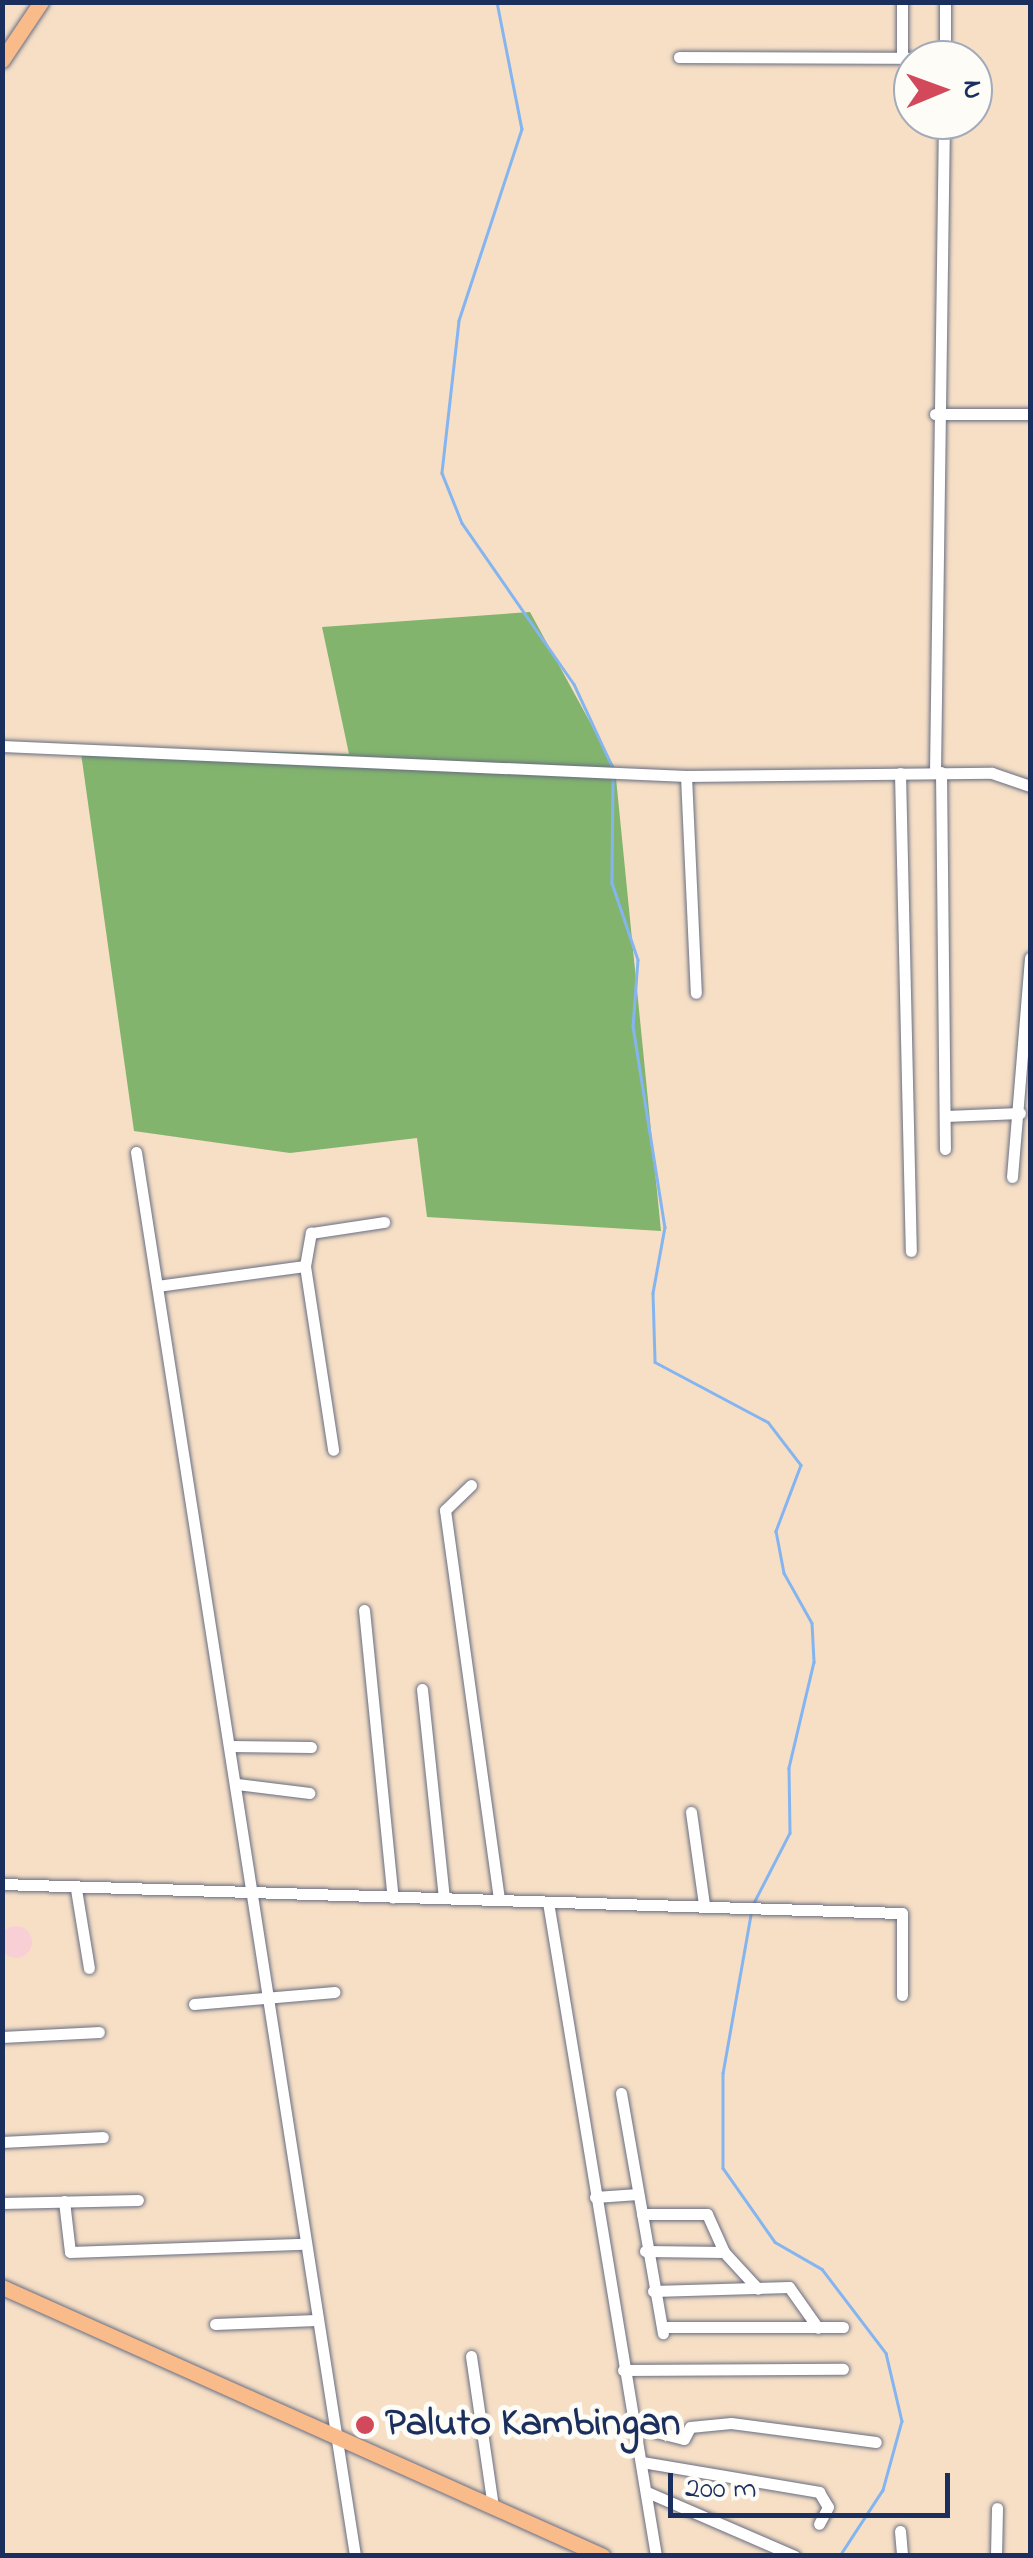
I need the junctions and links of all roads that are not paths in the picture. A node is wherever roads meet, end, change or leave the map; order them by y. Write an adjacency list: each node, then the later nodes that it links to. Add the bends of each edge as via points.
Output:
1 (41, 2): 8 (main road)
2 (902, 2): 4 (street)
3 (945, 2): 5 (street)
4 (902, 40)
5 (945, 40)
6 (679, 58): 7 (street)
7 (893, 58)
8 (2, 60)
9 (943, 140): 10 (street)
10 (935, 414): 11 (street); 13 (street)
11 (1030, 414)
12 (2, 746): 15 (street)
13 (938, 772): 14 (street); 16 (street, via 1004,774); 20 (street)
14 (900, 773): 15 (street); 25 (street)
15 (686, 776): 18 (street)
16 (1030, 786)
17 (1030, 958): 19 (street)
18 (696, 993)
19 (1020, 1113): 20 (street); 23 (street)
20 (945, 1116): 21 (street)
21 (945, 1149)
22 (136, 1152): 27 (street)
23 (1012, 1177)
24 (384, 1222): 26 (street, via 311,1232)
25 (911, 1251)
26 (305, 1266): 27 (street); 28 (street)
27 (157, 1286): 32 (street)
28 (333, 1450)
29 (471, 1485): 42 (street, via 445,1510)
30 (364, 1610): 40 (street)
31 (422, 1689): 41 (street)
32 (230, 1746): 33 (street); 34 (street)
33 (311, 1747)
34 (237, 1784): 35 (street); 39 (street)
35 (310, 1793)
36 (691, 1812): 44 (street)
37 (2, 1884): 38 (street)
38 (76, 1889): 39 (street); 45 (street)
39 (250, 1894): 40 (street); 48 (street)
40 (394, 1898): 41 (street)
41 (444, 1898): 42 (street)
42 (500, 1900): 43 (street)
43 (548, 1902): 44 (street); 56 (street)
44 (704, 1905): 47 (street, via 902,1913)
45 (89, 1968)
46 (334, 1992): 48 (street)
47 (902, 1995)
48 (268, 2000): 49 (street); 61 (street)
49 (194, 2004)
50 (99, 2032): 51 (street)
51 (2, 2037)
52 (621, 2093): 55 (street)
53 (103, 2137): 54 (street)
54 (2, 2142)
55 (638, 2194): 56 (street); 60 (street)
56 (596, 2197): 73 (street)
57 (138, 2200): 58 (street)
58 (64, 2201): 59 (street); 61 (street, via 70,2252)
59 (2, 2203)
60 (642, 2214): 62 (street); 63 (street, via 707,2214)
61 (304, 2244): 67 (street)
62 (645, 2251): 63 (street); 66 (street)
63 (724, 2252): 65 (street)
64 (2, 2287): 75 (main road)
65 (758, 2289): 66 (street); 69 (street, via 794,2289)
66 (654, 2291): 69 (street, via 663,2330)
67 (316, 2320): 68 (street); 75 (street)
68 (216, 2324)
69 (818, 2328): 70 (street)
70 (843, 2328)
71 (470, 2356): 79 (street)
72 (843, 2369): 73 (street)
73 (623, 2370): 74 (street)
74 (636, 2427): 76 (street, via 684,2439 690,2427 731,2422); 77 (street)
75 (335, 2436): 79 (main road); 84 (street)
76 (876, 2442)
77 (642, 2462): 78 (street); 81 (street, via 819,2492 828,2508)
78 (647, 2492): 83 (street); 86 (street)
79 (493, 2507): 85 (main road)
80 (997, 2508): 89 (street)
81 (819, 2524)
82 (900, 2531): 88 (street)
83 (768, 2550): 87 (street)
84 (356, 2555)
85 (602, 2556)
86 (656, 2556)
87 (795, 2556)
88 (902, 2556)
89 (996, 2556)

